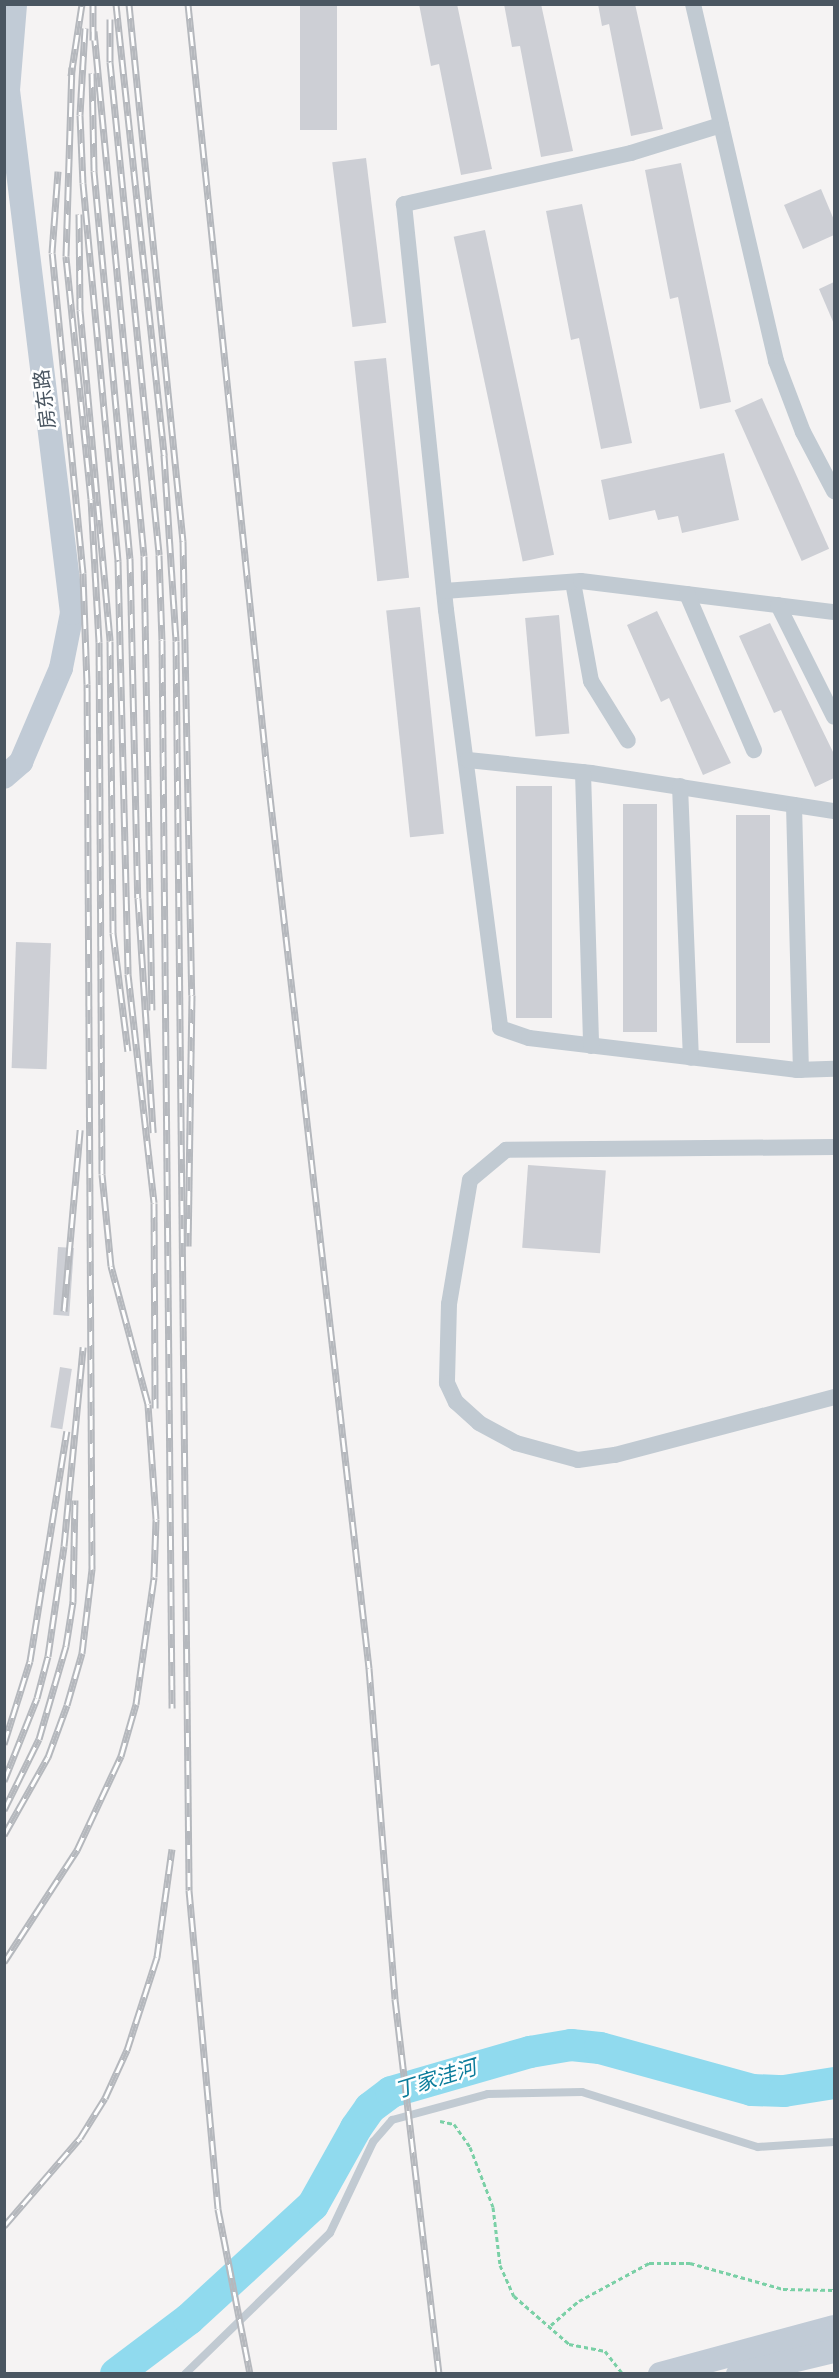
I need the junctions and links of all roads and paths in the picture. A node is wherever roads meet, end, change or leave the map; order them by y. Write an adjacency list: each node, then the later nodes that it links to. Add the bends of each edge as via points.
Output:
1 (15, 4): 15 (main road, 房东路, via 8,90 72,612 61,668 21,762)
2 (693, 4): 3 (street)
3 (722, 125): 4 (street, via 776,361 803,432); 6 (street, via 631,153 404,204)
4 (833, 487)
5 (573, 582): 6 (street); 7 (street); 11 (street, via 591,681)
6 (444, 591): 13 (street)
7 (687, 594): 8 (street); 12 (street)
8 (778, 605): 9 (street); 10 (street)
9 (834, 612)
10 (834, 717)
11 (628, 741)
12 (753, 750)
13 (468, 760): 14 (street); 19 (street, via 500,1028 529,1038)
14 (583, 772): 16 (street); 19 (street)
15 (4, 777)
16 (680, 786): 17 (street); 20 (street)
17 (794, 805): 18 (street); 22 (street)
18 (834, 811)
19 (591, 1046): 20 (street)
20 (691, 1058): 22 (street)
21 (834, 1069): 22 (street)
22 (801, 1070)
23 (834, 1147): 24 (street, via 506,1150 470,1179 449,1304 447,1383 456,1401 479,1423 516,1443 578,1460 615,1455)
24 (834, 1397)
25 (435, 2120): 28 (path, via 454,2124 470,2147 493,2207 500,2265 514,2296)
26 (834, 2142): 31 (lane, via 758,2147 582,2092 488,2094 392,2120 373,2142 330,2233)
27 (834, 2290): 28 (path, via 783,2289 690,2263 649,2263 579,2301)
28 (551, 2325): 32 (path, via 569,2344 605,2351)
29 (834, 2327): 33 (main road)
30 (834, 2351): 34 (main road)
31 (184, 2373)
32 (622, 2373)
33 (660, 2373)
34 (738, 2373)

